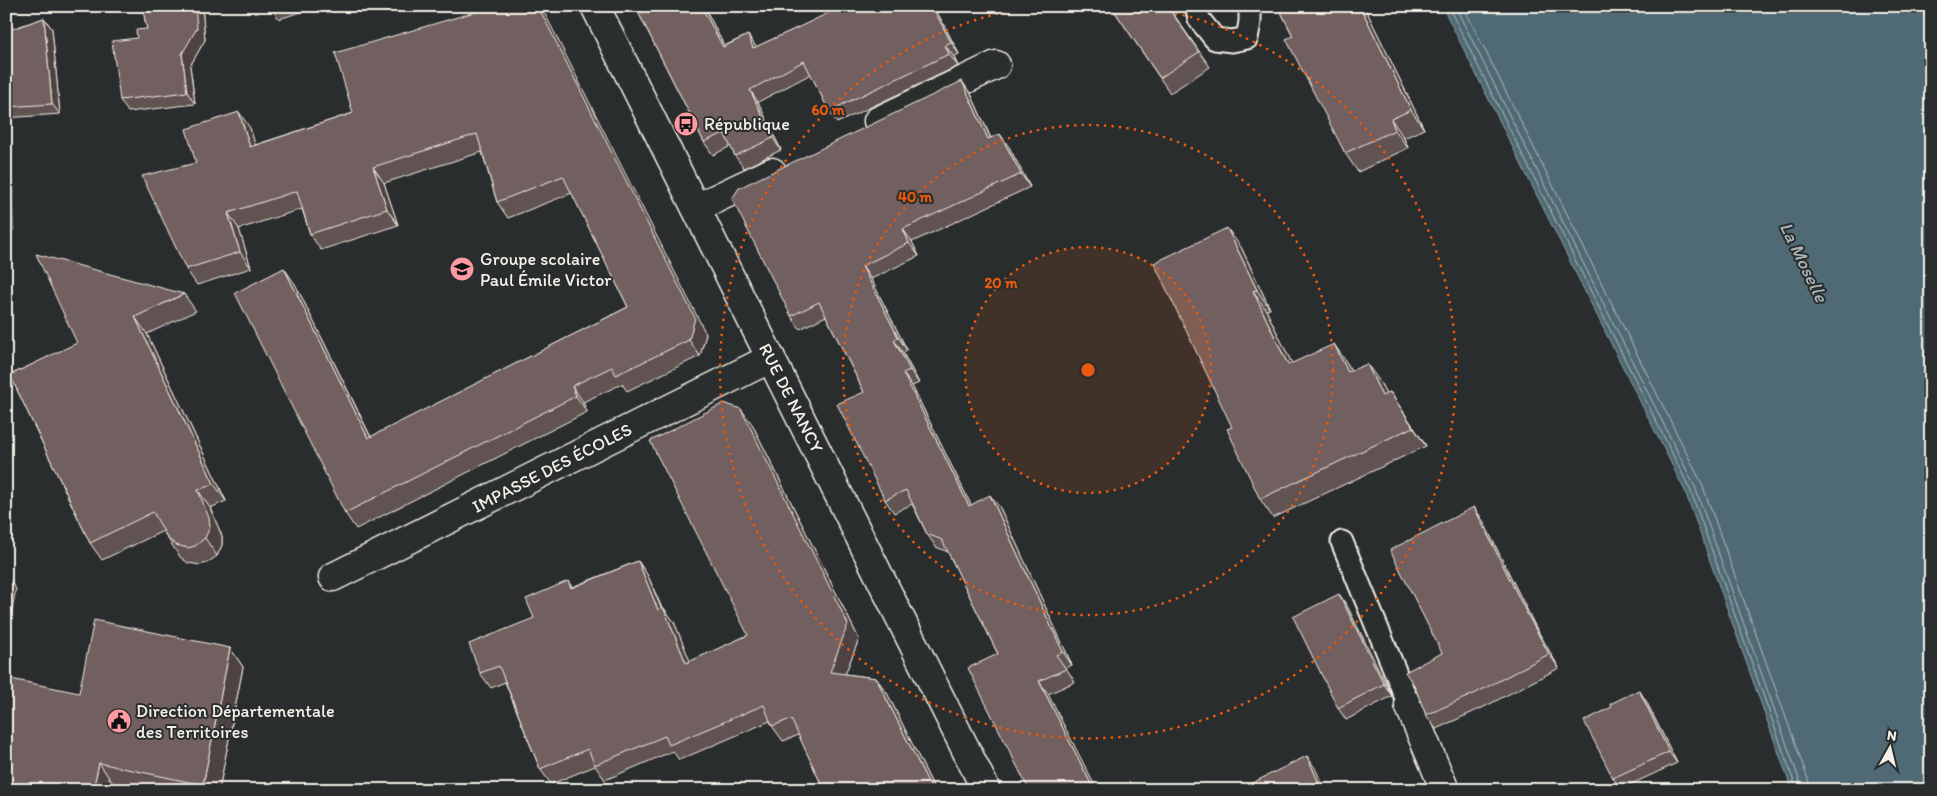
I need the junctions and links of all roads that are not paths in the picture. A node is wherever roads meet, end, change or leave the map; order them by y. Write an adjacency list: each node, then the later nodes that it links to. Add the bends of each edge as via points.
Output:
1 (595, 6): 7 (main road, RUE DE NANCY)
2 (1196, 6): 3 (lane, via 1199,19 1215,39 1232,41 1247,38)
3 (1250, 6)
4 (996, 65): 5 (main road)
5 (853, 133)
6 (790, 163): 7 (main road)
7 (696, 208): 8 (main road, RUE DE NANCY)
8 (771, 358): 10 (main road, IMPASSE DES ÉCOLES); 12 (main road, RUE DE NANCY)
9 (1342, 542): 11 (lane)
10 (333, 577)
11 (1409, 705): 13 (main road)
12 (986, 790)
13 (1444, 790)

